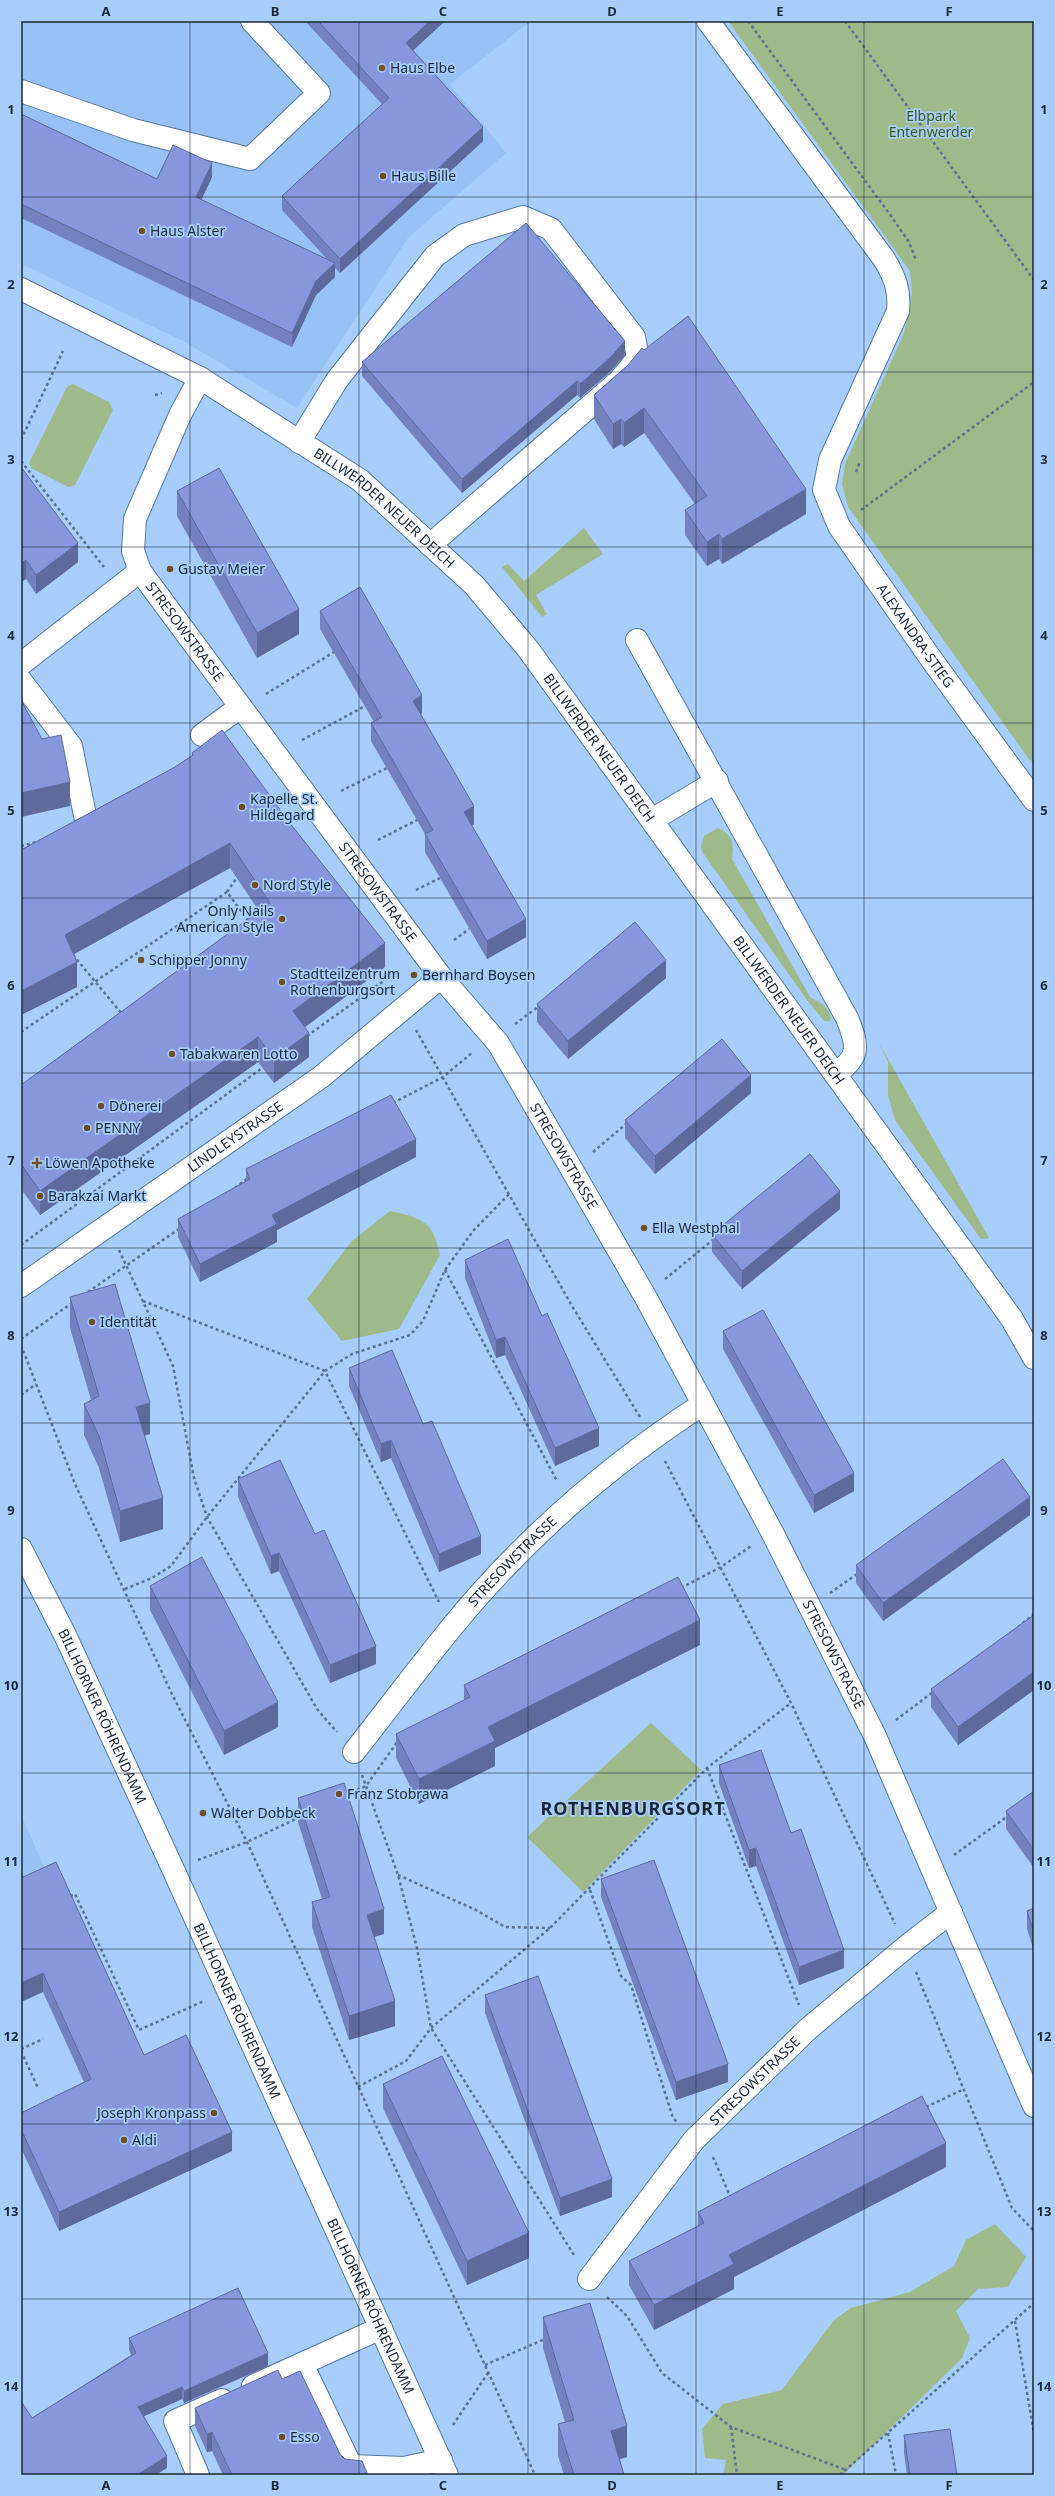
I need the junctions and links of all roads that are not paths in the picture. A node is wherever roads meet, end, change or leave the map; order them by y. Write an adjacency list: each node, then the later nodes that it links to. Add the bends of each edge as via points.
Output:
1 (252, 21): 3 (street, via 319,94 250,159 133,130)
2 (708, 21): 15 (street, ALEXANDRA-STIEG, via 884,259 895,277 900,293 898,311 830,460 824,490 840,526 928,656)
3 (21, 91)
4 (21, 289): 5 (street, BILLWERDER NEUER DEICH)
5 (200, 378): 6 (street, BILLWERDER NEUER DEICH); 8 (street, STRESOWSTRASSE, via 180,415 135,519 134,551)
6 (299, 442): 7 (street, BILLWERDER NEUER DEICH, via 360,480); 7 (street, via 337,380 435,256 464,235 523,217 551,229 634,337 638,358 620,380)
7 (430, 545): 17 (street, BILLWERDER NEUER DEICH, via 474,585 528,649)
8 (140, 571): 10 (street); 12 (street, STRESOWSTRASSE)
9 (637, 640): 14 (street)
10 (21, 664)
11 (21, 681): 16 (street, via 71,746)
12 (240, 707): 13 (street); 18 (street, STRESOWSTRASSE)
13 (202, 736)
14 (717, 781): 17 (street); 19 (street, via 855,1037 854,1058)
15 (1034, 800)
16 (86, 820)
17 (652, 820): 19 (street, BILLWERDER NEUER DEICH)
18 (441, 977): 20 (street, LINDLEYSTRASSE, via 321,1077 106,1224); 22 (street, STRESOWSTRASSE, via 492,1036 646,1298)
19 (835, 1074): 21 (street, BILLWERDER NEUER DEICH, via 1012,1318)
20 (21, 1286)
21 (1034, 1358)
22 (703, 1404): 24 (street, STRESOWSTRASSE, via 652,1437 569,1505 500,1574 451,1628); 25 (street, STRESOWSTRASSE, via 772,1532 875,1736)
23 (21, 1549): 28 (street, BILLHORNER RÖHRENDAMM, via 65,1635)
24 (354, 1752)
25 (951, 1912): 26 (street, STRESOWSTRASSE); 27 (street, STRESOWSTRASSE, via 808,2029 694,2140)
26 (1034, 2106)
27 (589, 2279)
28 (381, 2328): 29 (street); 30 (street, BILLHORNER RÖHRENDAMM)
29 (302, 2364): 30 (street, via 351,2466 404,2468); 31 (street, via 175,2422)
30 (441, 2461)
31 (198, 2475)

